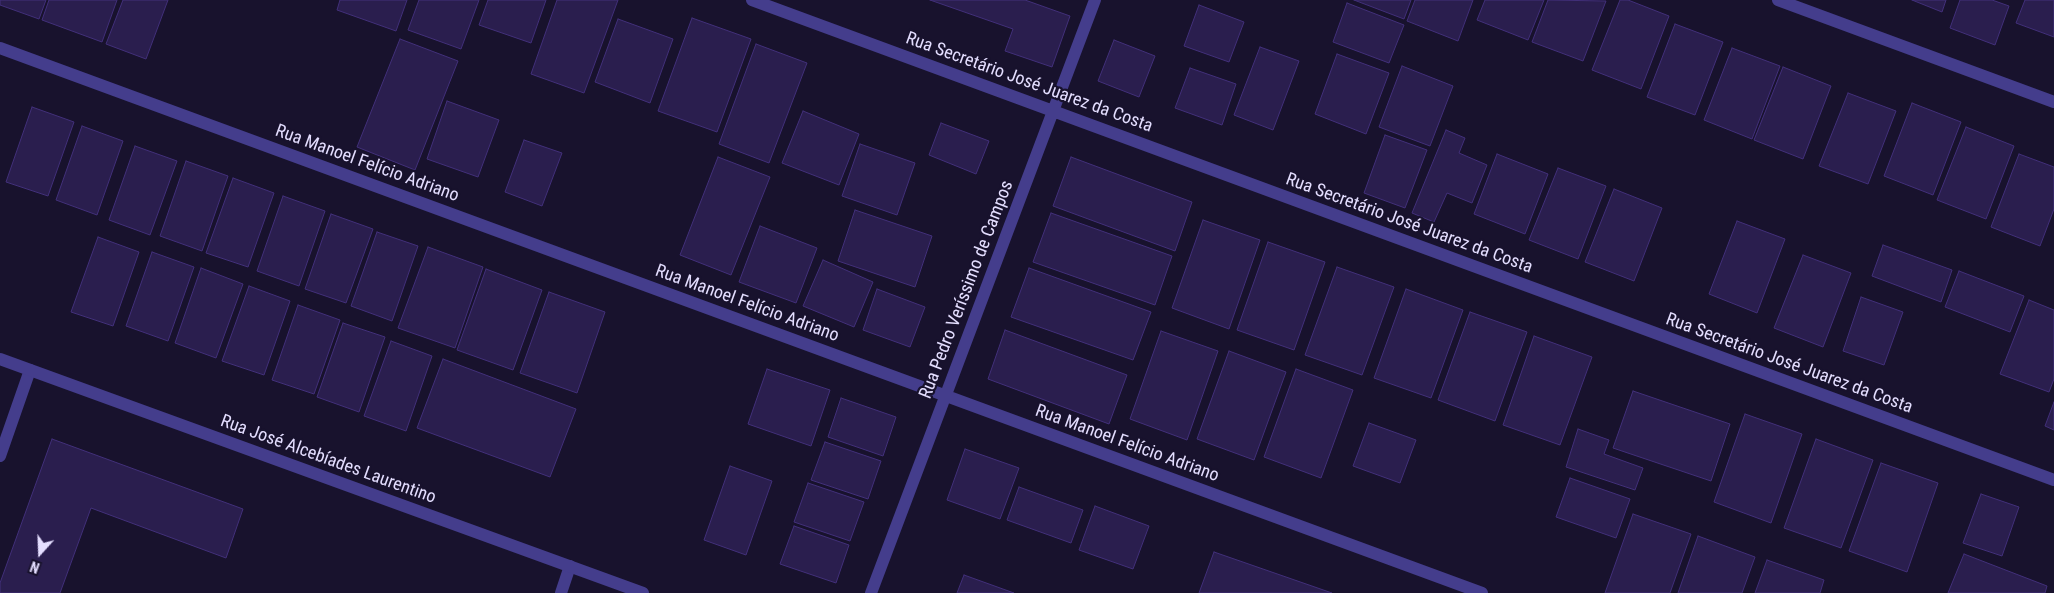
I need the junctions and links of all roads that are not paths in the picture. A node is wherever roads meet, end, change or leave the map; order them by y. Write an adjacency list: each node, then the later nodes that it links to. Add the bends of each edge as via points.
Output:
1 (752, 0): 6 (street, Rua Secretário José Juarez da Costa)
2 (1095, 0): 6 (street, Rua Pedro Veríssimo de Campos)
3 (1778, 0): 5 (street)
4 (0, 48): 9 (street, Rua Manoel Felício Adriano)
5 (2054, 102)
6 (1054, 111): 9 (street, Rua Pedro Veríssimo de Campos); 11 (street, Rua Secretário José Juarez da Costa)
7 (0, 360): 8 (street, Rua José Alcebíades Laurentino)
8 (30, 370): 10 (street); 12 (street, Rua José Alcebíades Laurentino)
9 (946, 396): 15 (street, Rua Pedro Veríssimo de Campos); 16 (street, Rua Manoel Felício Adriano)
10 (0, 456)
11 (2054, 480)
12 (570, 566): 13 (street); 14 (street, Rua José Alcebíades Laurentino)
13 (561, 593)
14 (643, 593)
15 (871, 593)
16 (1482, 593)

